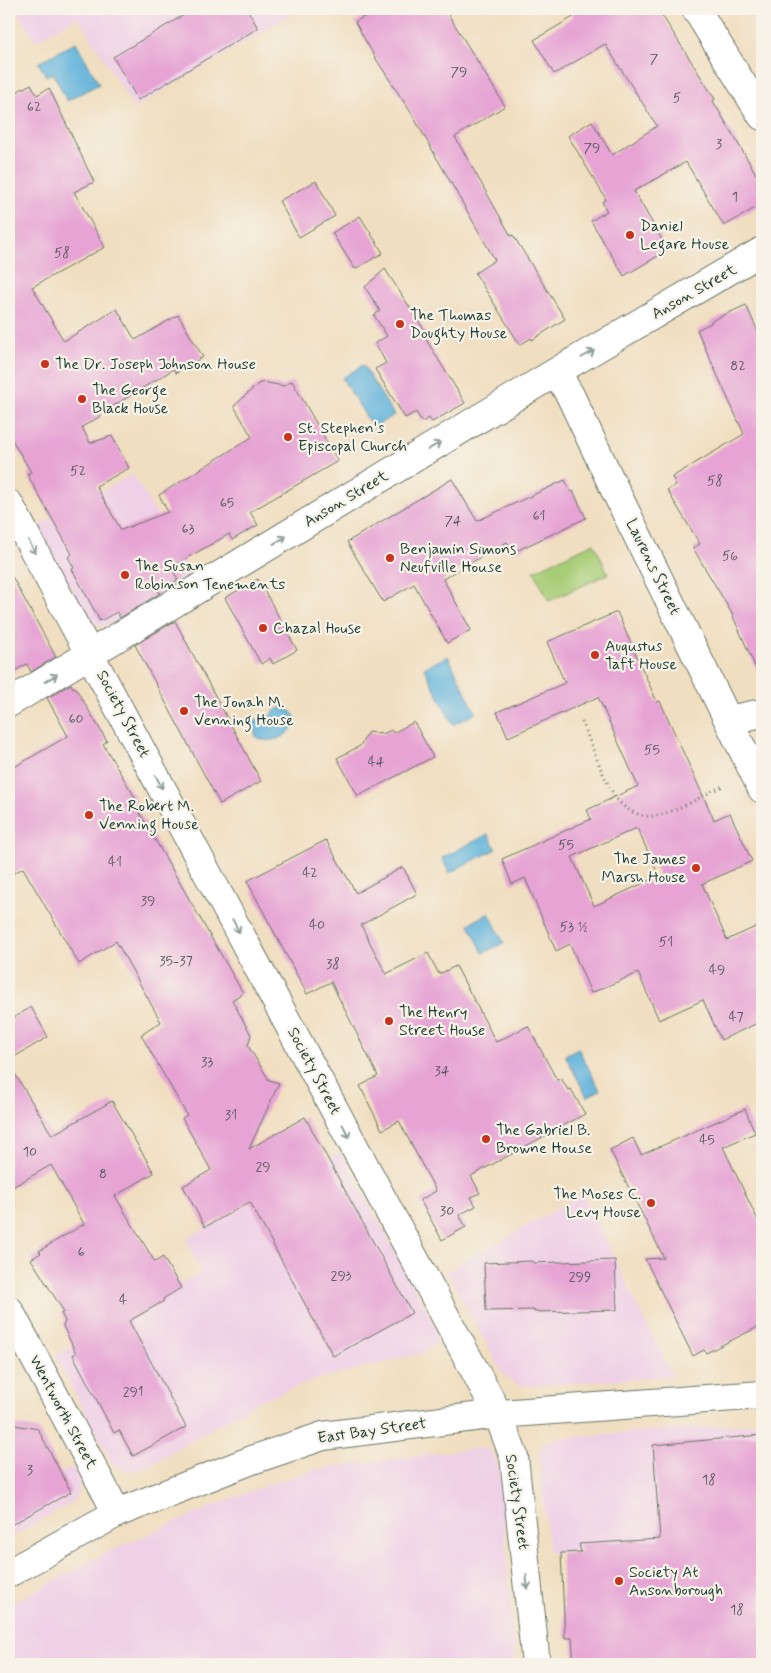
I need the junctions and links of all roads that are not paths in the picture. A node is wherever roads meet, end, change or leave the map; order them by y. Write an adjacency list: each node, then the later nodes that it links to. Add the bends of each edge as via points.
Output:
1 (696, 9): 2 (street)
2 (762, 116)
3 (762, 251): 4 (street, Anson Street, one-way to 3)
4 (556, 372): 6 (street, Anson Street, one-way to 4); 9 (street, Laurens Street)
5 (9, 504): 6 (street, Society Street, one-way to 6)
6 (90, 654): 7 (street, Anson Street, one-way to 6); 13 (street, Society Street, one-way to 13)
7 (9, 703)
8 (762, 713): 9 (street)
9 (729, 720): 10 (street, Laurens Street)
10 (762, 789)
11 (9, 1310): 14 (street, Wentworth Street)
12 (762, 1395): 13 (street, East Bay Street)
13 (498, 1414): 14 (street, East Bay Street, via 322,1436); 16 (street, Society Street, one-way to 16, via 514,1457)
14 (117, 1513): 15 (street, East Bay Street)
15 (9, 1573)
16 (536, 1664)

